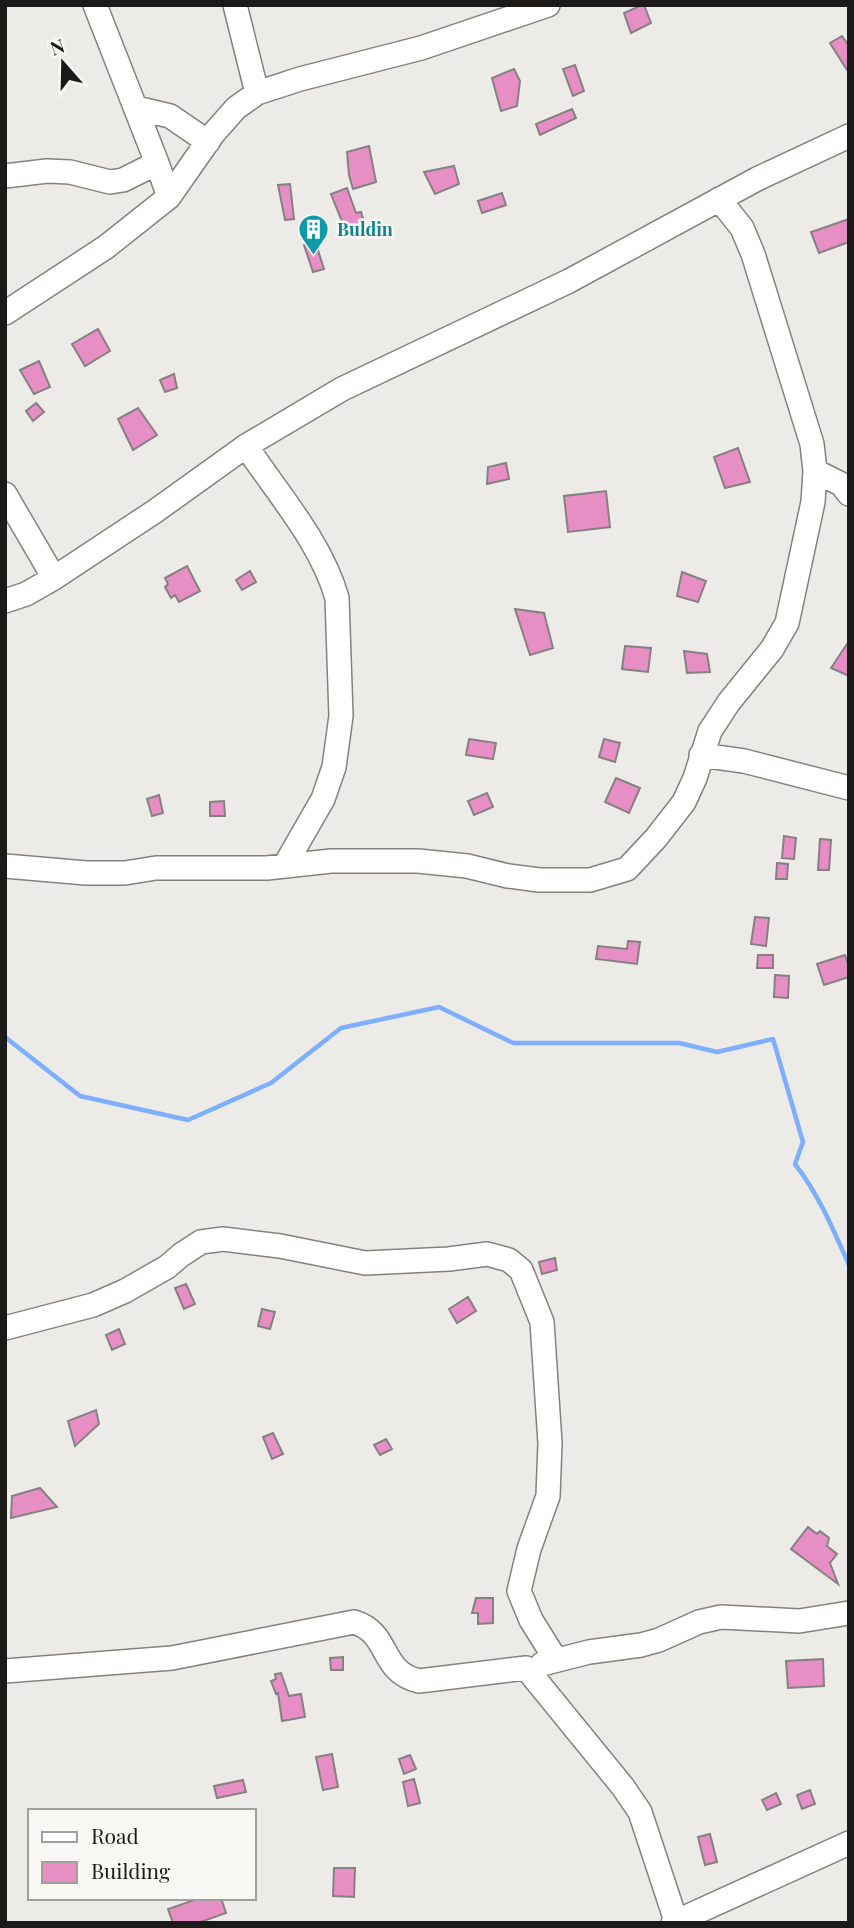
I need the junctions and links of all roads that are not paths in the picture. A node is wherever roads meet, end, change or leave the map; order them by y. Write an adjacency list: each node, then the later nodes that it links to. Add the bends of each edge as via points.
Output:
1 (95, 5): 5 (street)
2 (235, 5): 4 (street)
3 (548, 5): 4 (street, via 421,48)
4 (257, 93): 7 (street, via 236,108)
5 (136, 108): 7 (street, via 170,116); 8 (street)
6 (849, 135): 11 (street)
7 (208, 142): 10 (street)
8 (157, 163): 9 (street, via 123,180 47,171); 10 (street)
9 (5, 176)
10 (169, 197): 12 (street, via 106,247)
11 (719, 199): 13 (street, via 569,281 360,379); 14 (street, via 749,242 812,444)
12 (5, 313)
13 (246, 446): 17 (street); 21 (street, via 307,533 337,598 341,716 334,767 323,799)
14 (816, 471): 16 (street, via 841,484); 19 (street, via 787,623 710,731)
15 (5, 494): 17 (street)
16 (849, 494)
17 (54, 578): 18 (street)
18 (5, 601)
19 (701, 755): 20 (street, via 744,761); 21 (street, via 684,802 627,869 608,876 540,880 418,861)
20 (849, 788)
21 (285, 865): 22 (street, via 125,873)
22 (5, 866)
23 (5, 1328): 25 (street, via 93,1305 125,1291 201,1242 223,1239 281,1246 365,1263 487,1254 509,1259 521,1270 542,1322 550,1443 548,1496 519,1591)
24 (849, 1613): 25 (street, via 799,1620 721,1617 641,1646)
25 (556, 1660): 26 (street)
26 (526, 1668): 27 (street, via 419,1681 397,1672 372,1630 354,1622 172,1658); 29 (street, via 640,1812)
27 (5, 1671)
28 (849, 1843): 29 (street)
29 (675, 1922)

